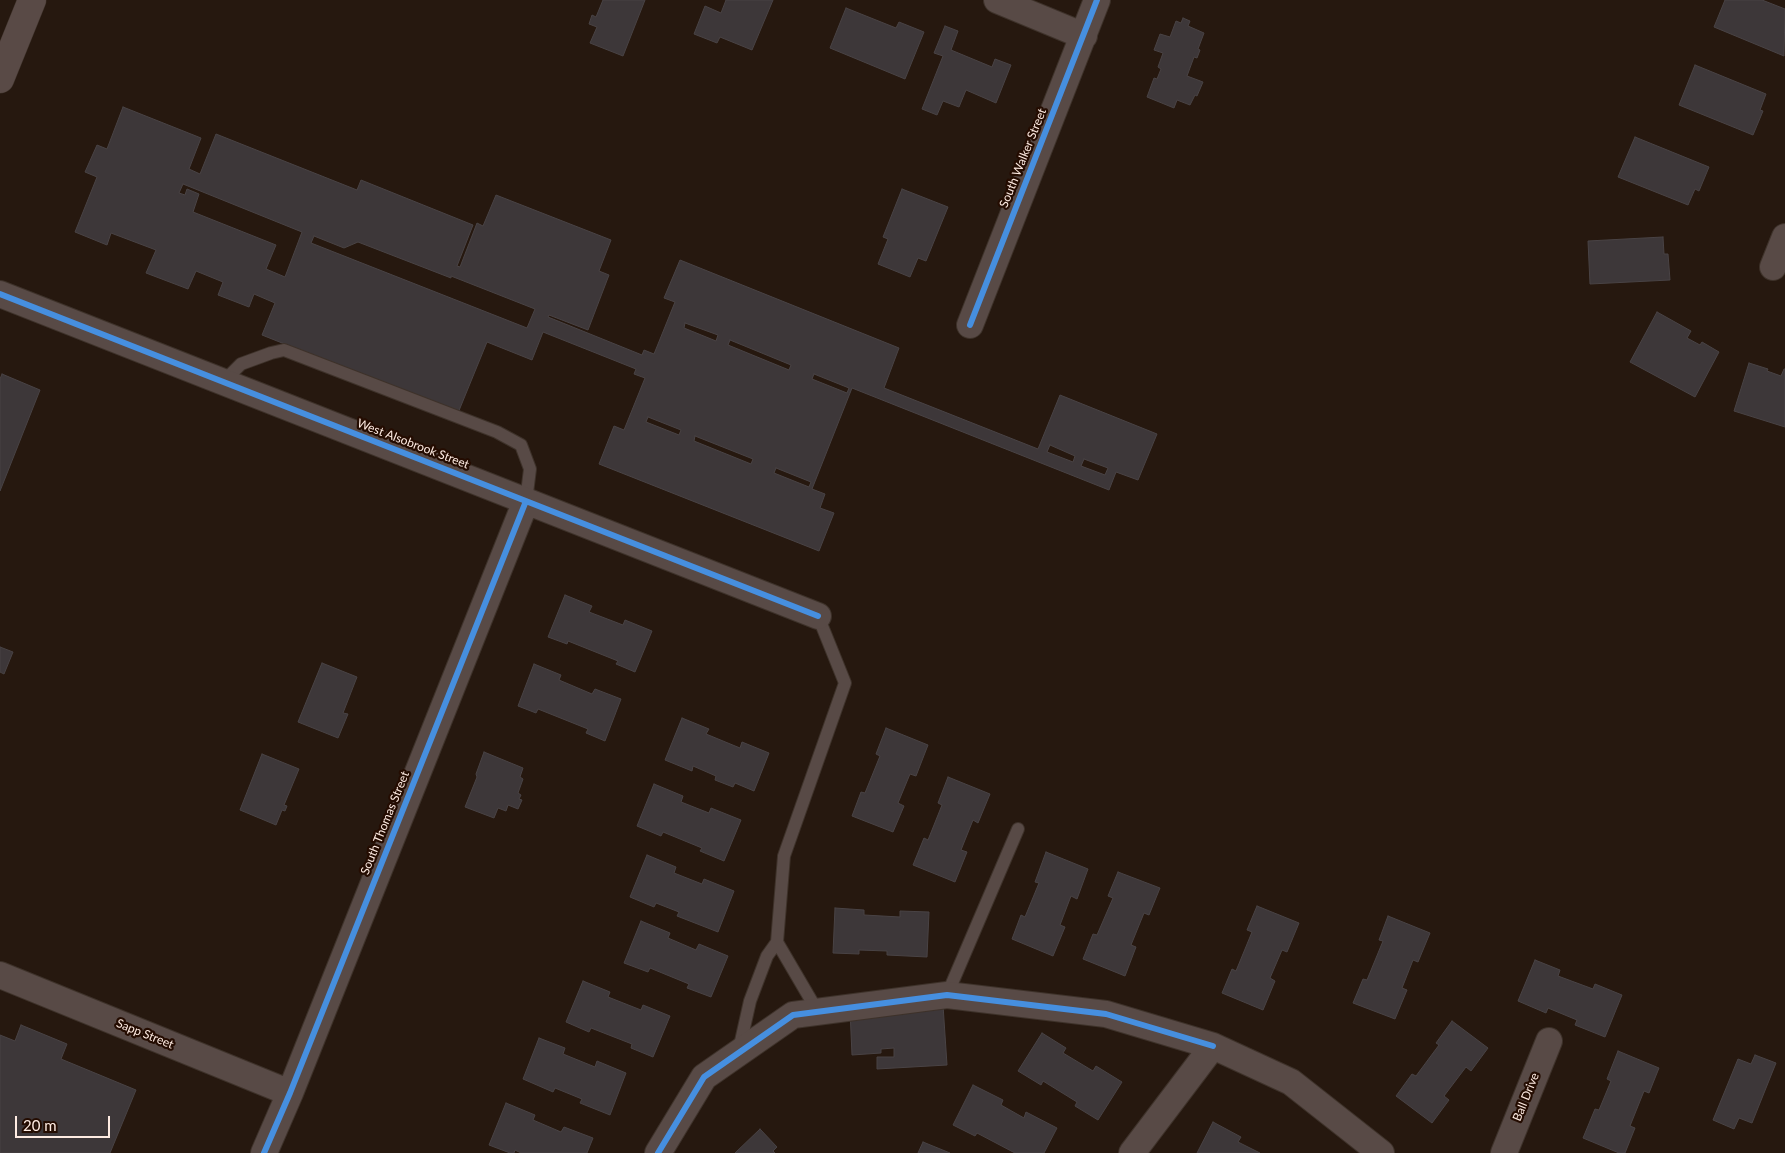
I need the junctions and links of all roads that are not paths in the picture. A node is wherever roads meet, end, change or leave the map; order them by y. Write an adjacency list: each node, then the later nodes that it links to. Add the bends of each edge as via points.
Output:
1 (32, 0): 5 (street)
2 (997, 0): 4 (street)
3 (1097, 0): 4 (street, South Walker Street)
4 (1084, 36): 9 (street, South Walker Street)
5 (0, 80)
6 (1785, 237): 7 (street)
7 (1773, 267)
8 (0, 294): 10 (street, West Alsobrook Street)
9 (970, 324)
10 (223, 382): 11 (street, West Alsobrook Street); 11 (lane, via 241,364 284,350 498,432 520,445 530,469)
11 (526, 501): 12 (street, West Alsobrook Street); 21 (street, South Thomas Street)
12 (818, 616): 14 (lane, via 845,683 784,856)
13 (1018, 829): 16 (lane)
14 (777, 942): 17 (lane); 20 (lane, via 767,956 750,1001)
15 (0, 975): 21 (street, Sapp Street)
16 (946, 995): 17 (street); 19 (street, via 1106,1014)
17 (818, 1012): 20 (street, via 793,1015)
18 (1549, 1041): 26 (street, Ball Drive)
19 (1213, 1046): 24 (street); 25 (street, via 1291,1082)
20 (738, 1053): 23 (street, via 704,1077)
21 (290, 1092): 22 (street, South Thomas Street)
22 (264, 1153)
23 (658, 1153)
24 (1132, 1153)
25 (1381, 1153)
26 (1504, 1153)

